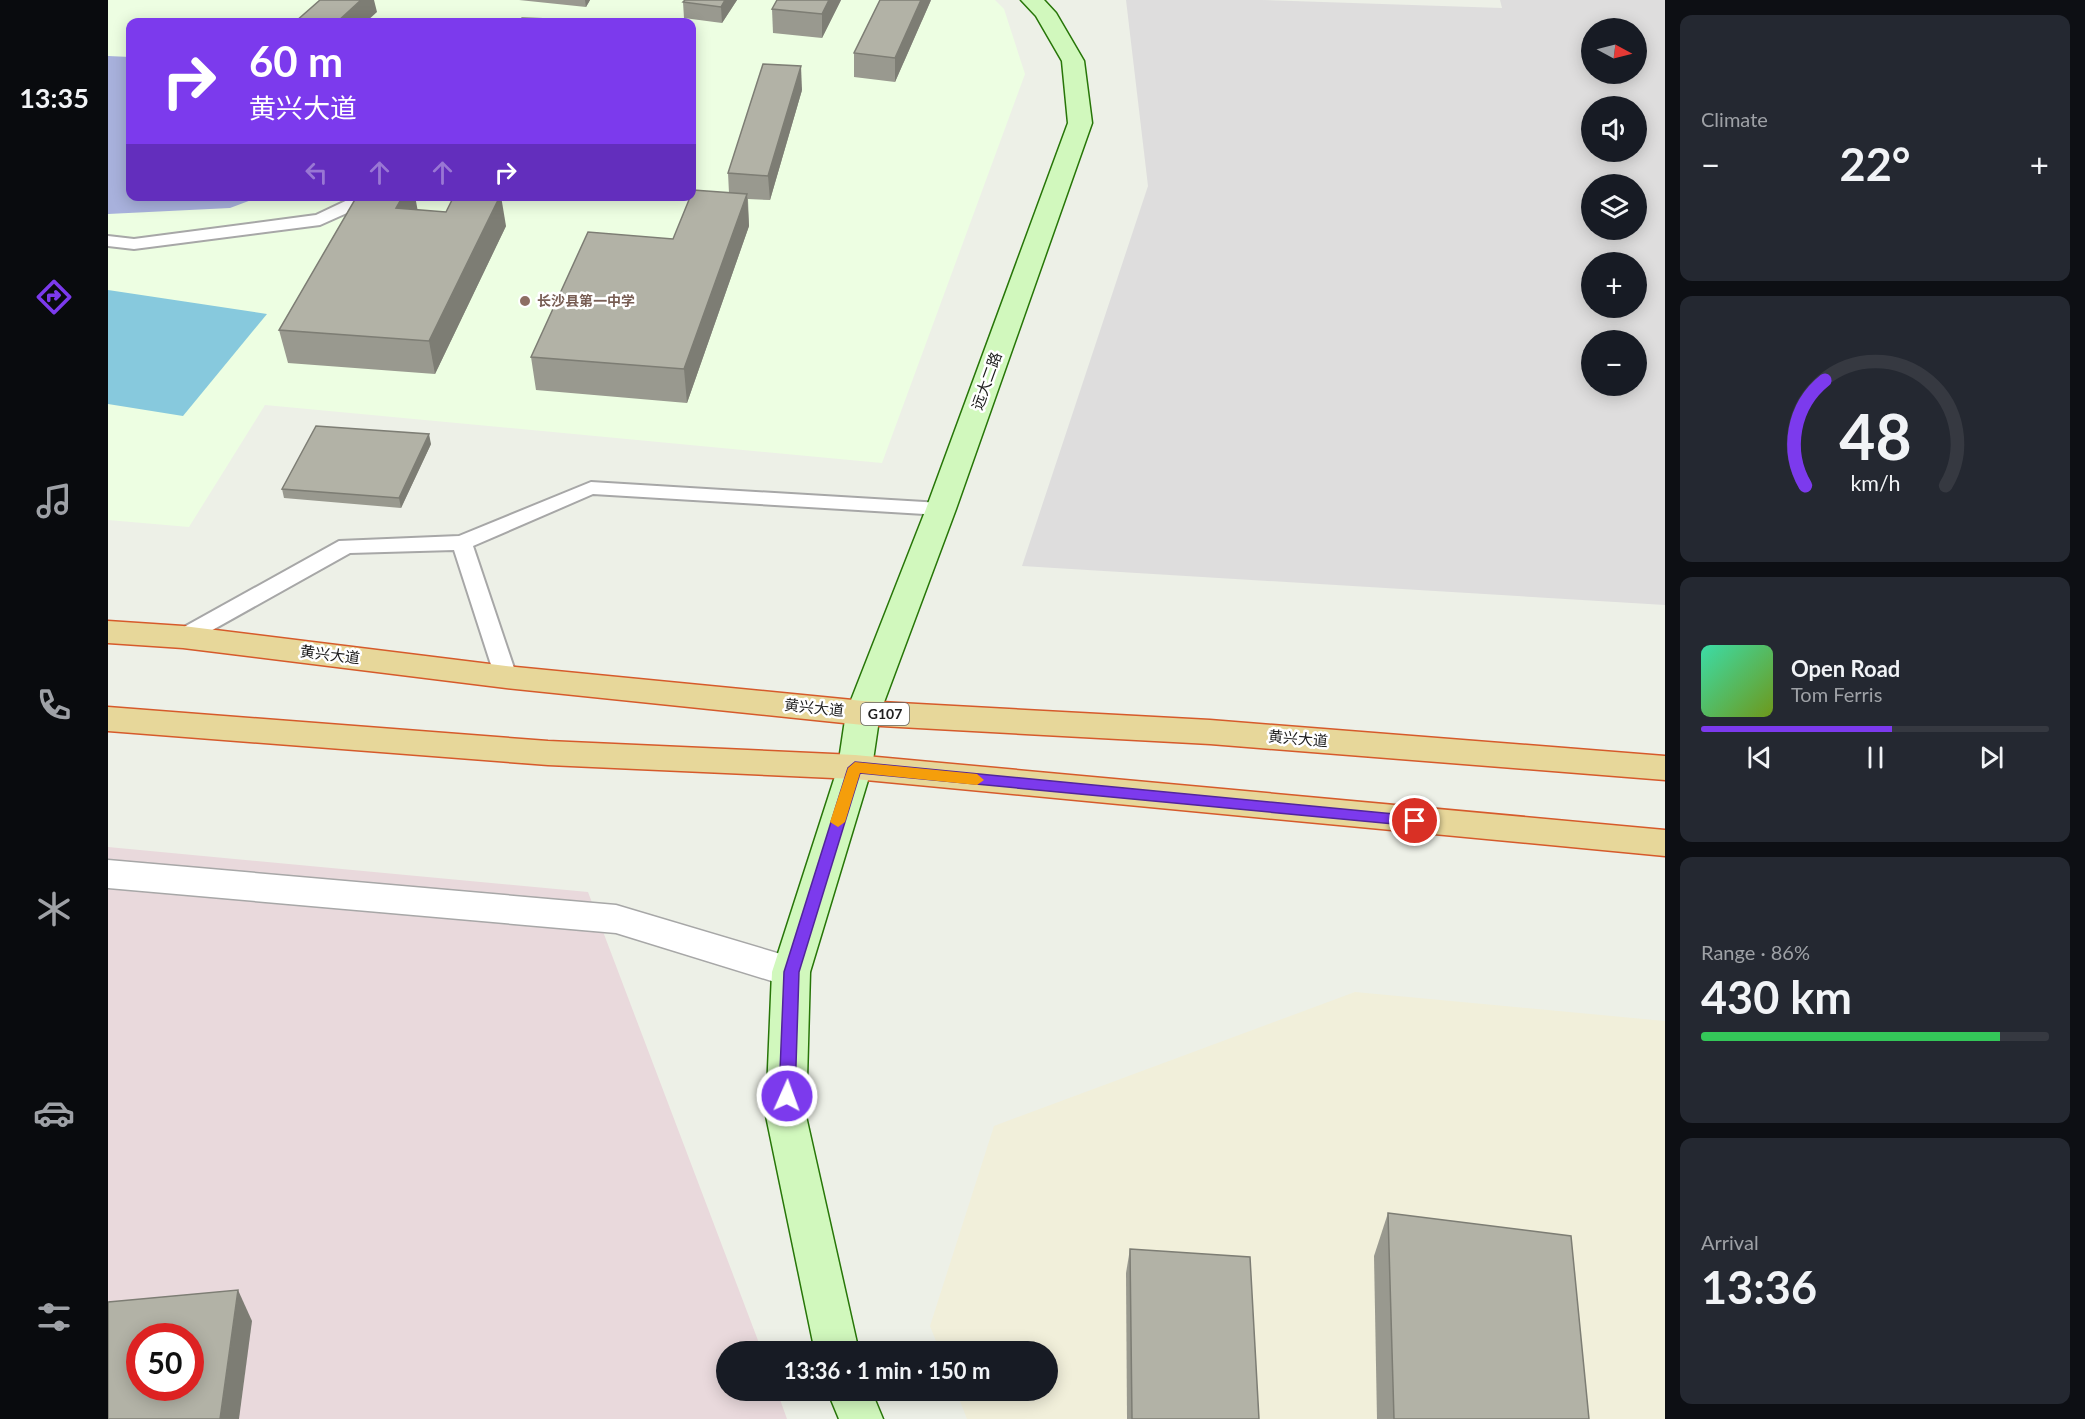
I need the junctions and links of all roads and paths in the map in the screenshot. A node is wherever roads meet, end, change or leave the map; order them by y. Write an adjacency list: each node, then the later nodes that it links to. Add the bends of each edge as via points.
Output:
1 (1032, 0): 4 (main road, 远大二路, via 1045,13 1073,61 1080,123)
2 (360, 201): 3 (lane, via 320,220 134,244)
3 (108, 241)
4 (941, 509): 5 (lane, via 591,488); 9 (main road, 远大二路)
5 (462, 543): 7 (lane, via 346,546); 8 (lane)
6 (108, 632): 7 (highway, 黄兴大道 / G107)
7 (183, 637): 8 (highway, 黄兴大道 / G107)
8 (506, 677): 9 (highway, 黄兴大道 / G107)
9 (862, 713): 11 (main road, 远大二路); 12 (highway, 黄兴大道 / G107, via 1210,732)
10 (108, 719): 11 (highway, via 548,753)
11 (855, 768): 13 (highway); 15 (main road, 远大二路)
12 (1665, 768)
13 (1665, 843)
14 (108, 874): 15 (street, via 616,919)
15 (791, 972): 16 (main road, 远大二路, via 786,1116)
16 (835, 1341)
17 (854, 1401): 18 (main road)
18 (861, 1419)

